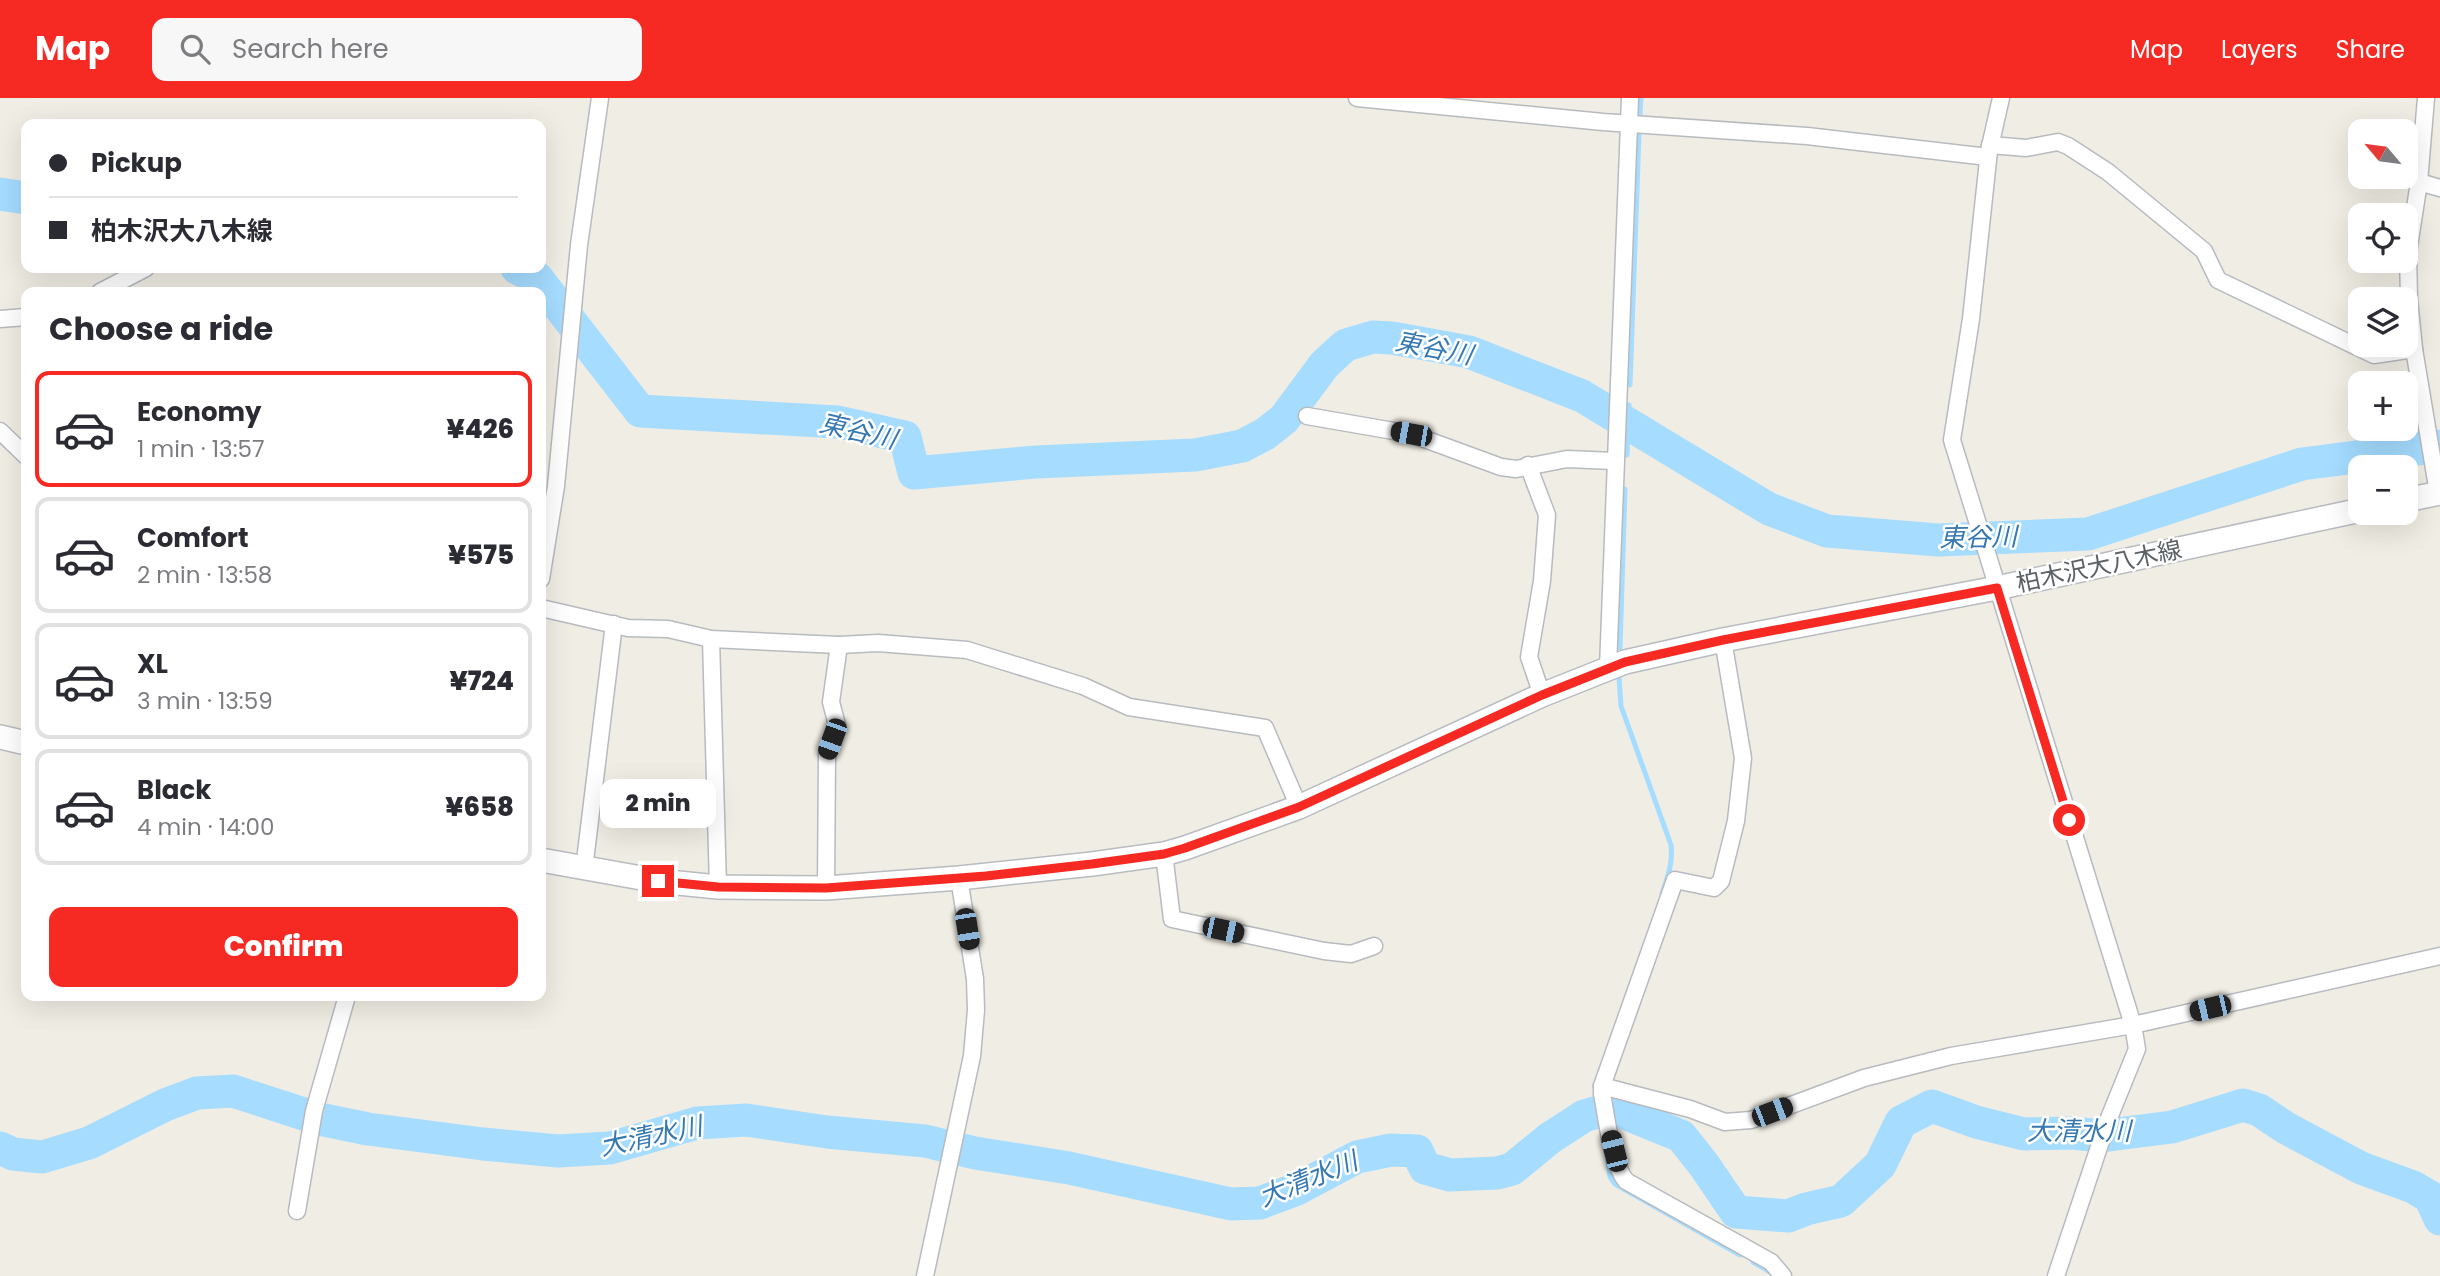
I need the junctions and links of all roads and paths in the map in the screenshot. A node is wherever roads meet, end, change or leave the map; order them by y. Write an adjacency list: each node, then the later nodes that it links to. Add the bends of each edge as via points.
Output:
1 (600, 98): 25 (street)
2 (1357, 98): 6 (street)
3 (1630, 98): 6 (street)
4 (2001, 98): 7 (street)
5 (2426, 98): 8 (street)
6 (1629, 123): 7 (street); 20 (street)
7 (1989, 151): 15 (street, via 2058,142 2068,146 2108,172 2204,251 2218,280); 26 (street, via 1952,440)
8 (2419, 182): 9 (street); 12 (street, via 2408,253)
9 (2440, 188)
10 (136, 273): 11 (street)
11 (110, 287)
12 (2409, 287)
13 (21, 317): 14 (street)
14 (0, 319)
15 (2348, 342)
16 (2415, 357): 22 (street)
17 (1307, 416): 21 (street, via 1411,434 1501,467)
18 (0, 431): 19 (street)
19 (21, 451)
20 (1615, 455): 21 (street); 32 (street)
21 (1528, 466): 33 (street, via 1546,515 1542,582 1529,657)
22 (2439, 493): 23 (main road)
23 (2418, 497)
24 (2348, 513): 26 (main road, 柏木沢大八木線)
25 (546, 548)
26 (1997, 588): 30 (main road, 柏木沢大八木線); 46 (street)
27 (546, 609): 28 (street)
28 (614, 624): 29 (street); 39 (street)
29 (711, 639): 31 (street); 41 (street)
30 (1723, 640): 32 (main road, 柏木沢大八木線); 47 (street, via 1743,758 1736,821 1721,881 1708,888 1675,880)
31 (839, 645): 36 (street, via 878,643 967,650 1083,686 1129,708 1265,728); 42 (street, via 831,702 837,726 827,753)
32 (1608, 668): 33 (main road, 柏木沢大八木線)
33 (1542, 695): 36 (main road, 柏木沢大八木線)
34 (0, 737): 35 (main road)
35 (21, 742)
36 (1299, 807): 37 (main road, 柏木沢大八木線)
37 (1164, 854): 40 (main road, 柏木沢大八木線); 43 (street, via 1172,919 1324,951 1351,954)
38 (546, 861): 39 (main road, 柏木沢大八木線)
39 (584, 869): 41 (main road, 柏木沢大八木線)
40 (959, 878): 42 (main road, 柏木沢大八木線); 49 (street, via 976,1010 972,1056)
41 (718, 887): 42 (main road, 柏木沢大八木線)
42 (826, 888)
43 (1374, 946)
44 (2440, 956): 46 (street)
45 (345, 1001): 48 (street, via 310,1128)
46 (2133, 1025): 47 (street, via 1951,1056 1864,1078 1751,1120 1725,1122); 51 (street, via 2137,1049)
47 (1602, 1090): 50 (street, via 1626,1181 1771,1262)
48 (297, 1211)
49 (925, 1276)
50 (1783, 1276)
51 (2056, 1276)

